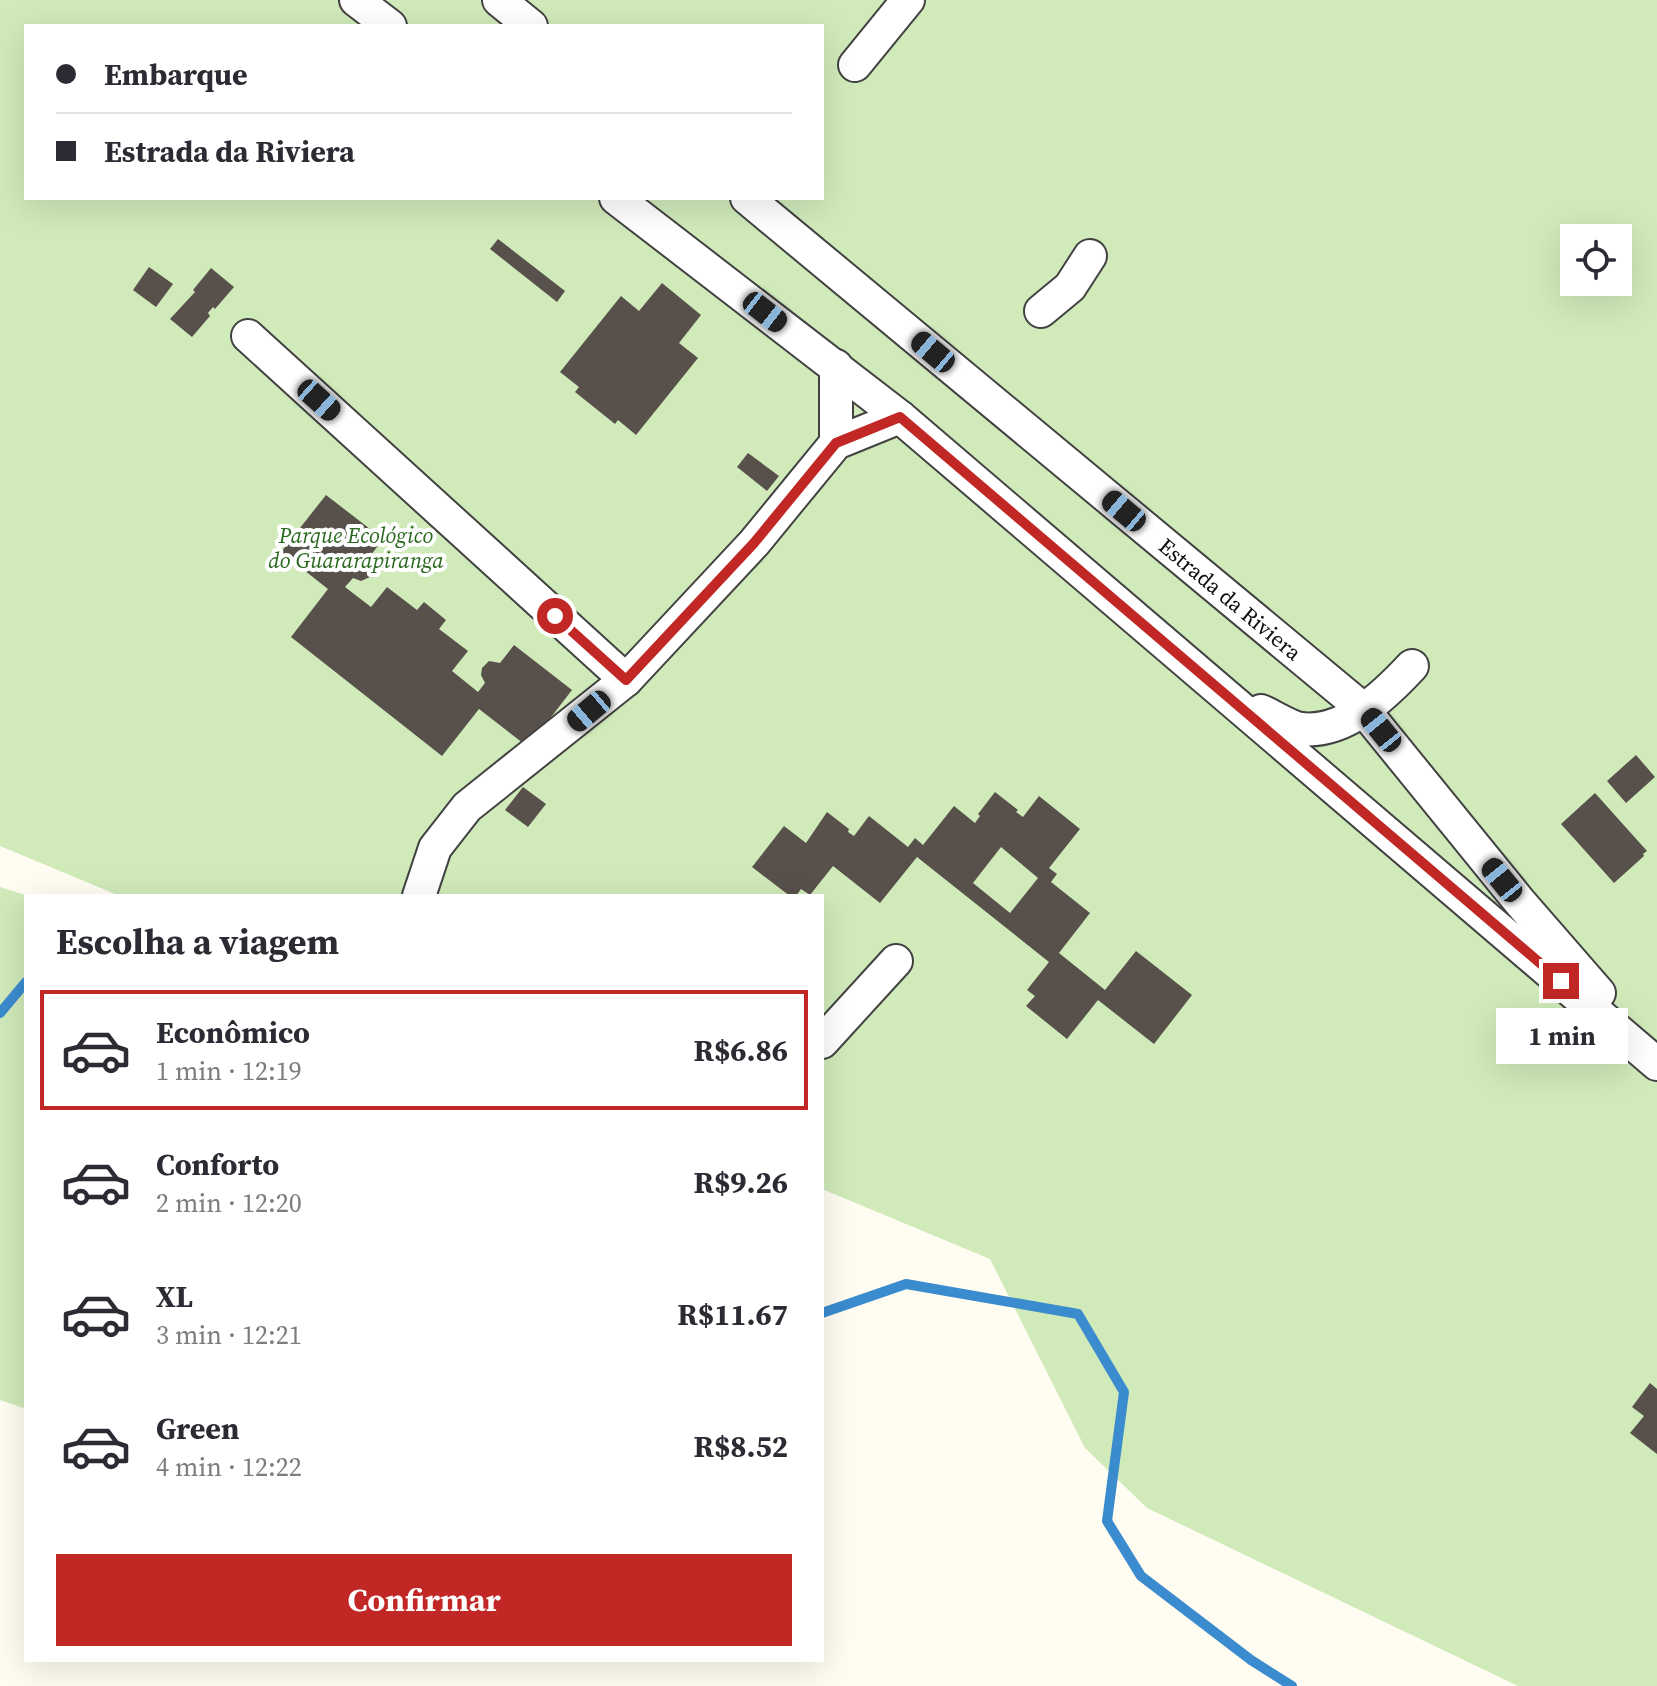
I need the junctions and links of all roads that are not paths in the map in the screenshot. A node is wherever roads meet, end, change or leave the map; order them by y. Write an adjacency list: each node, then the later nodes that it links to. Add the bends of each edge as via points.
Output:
1 (356, 0): 4 (street)
2 (499, 0): 5 (street)
3 (908, 0): 6 (street)
4 (387, 24)
5 (529, 24)
6 (855, 65)
7 (619, 200): 12 (street, Estrada da Riviera)
8 (749, 200): 18 (street, Estrada da Riviera)
9 (1090, 256): 10 (street, via 1070,287)
10 (1041, 311)
11 (248, 336): 16 (street)
12 (836, 366): 13 (street, Estrada da Riviera); 14 (street)
13 (900, 417): 14 (street); 17 (street, Estrada da Riviera)
14 (836, 443): 16 (street, via 754,543)
15 (1412, 666): 18 (street)
16 (626, 680): 19 (street, via 467,807 435,848)
17 (1226, 694): 18 (street, via 1300,729 1340,723); 22 (street, Estrada da Riviera)
18 (1363, 709): 22 (street, Estrada da Riviera)
19 (420, 894)
20 (896, 961): 21 (street)
21 (824, 1040)
22 (1657, 1061)

